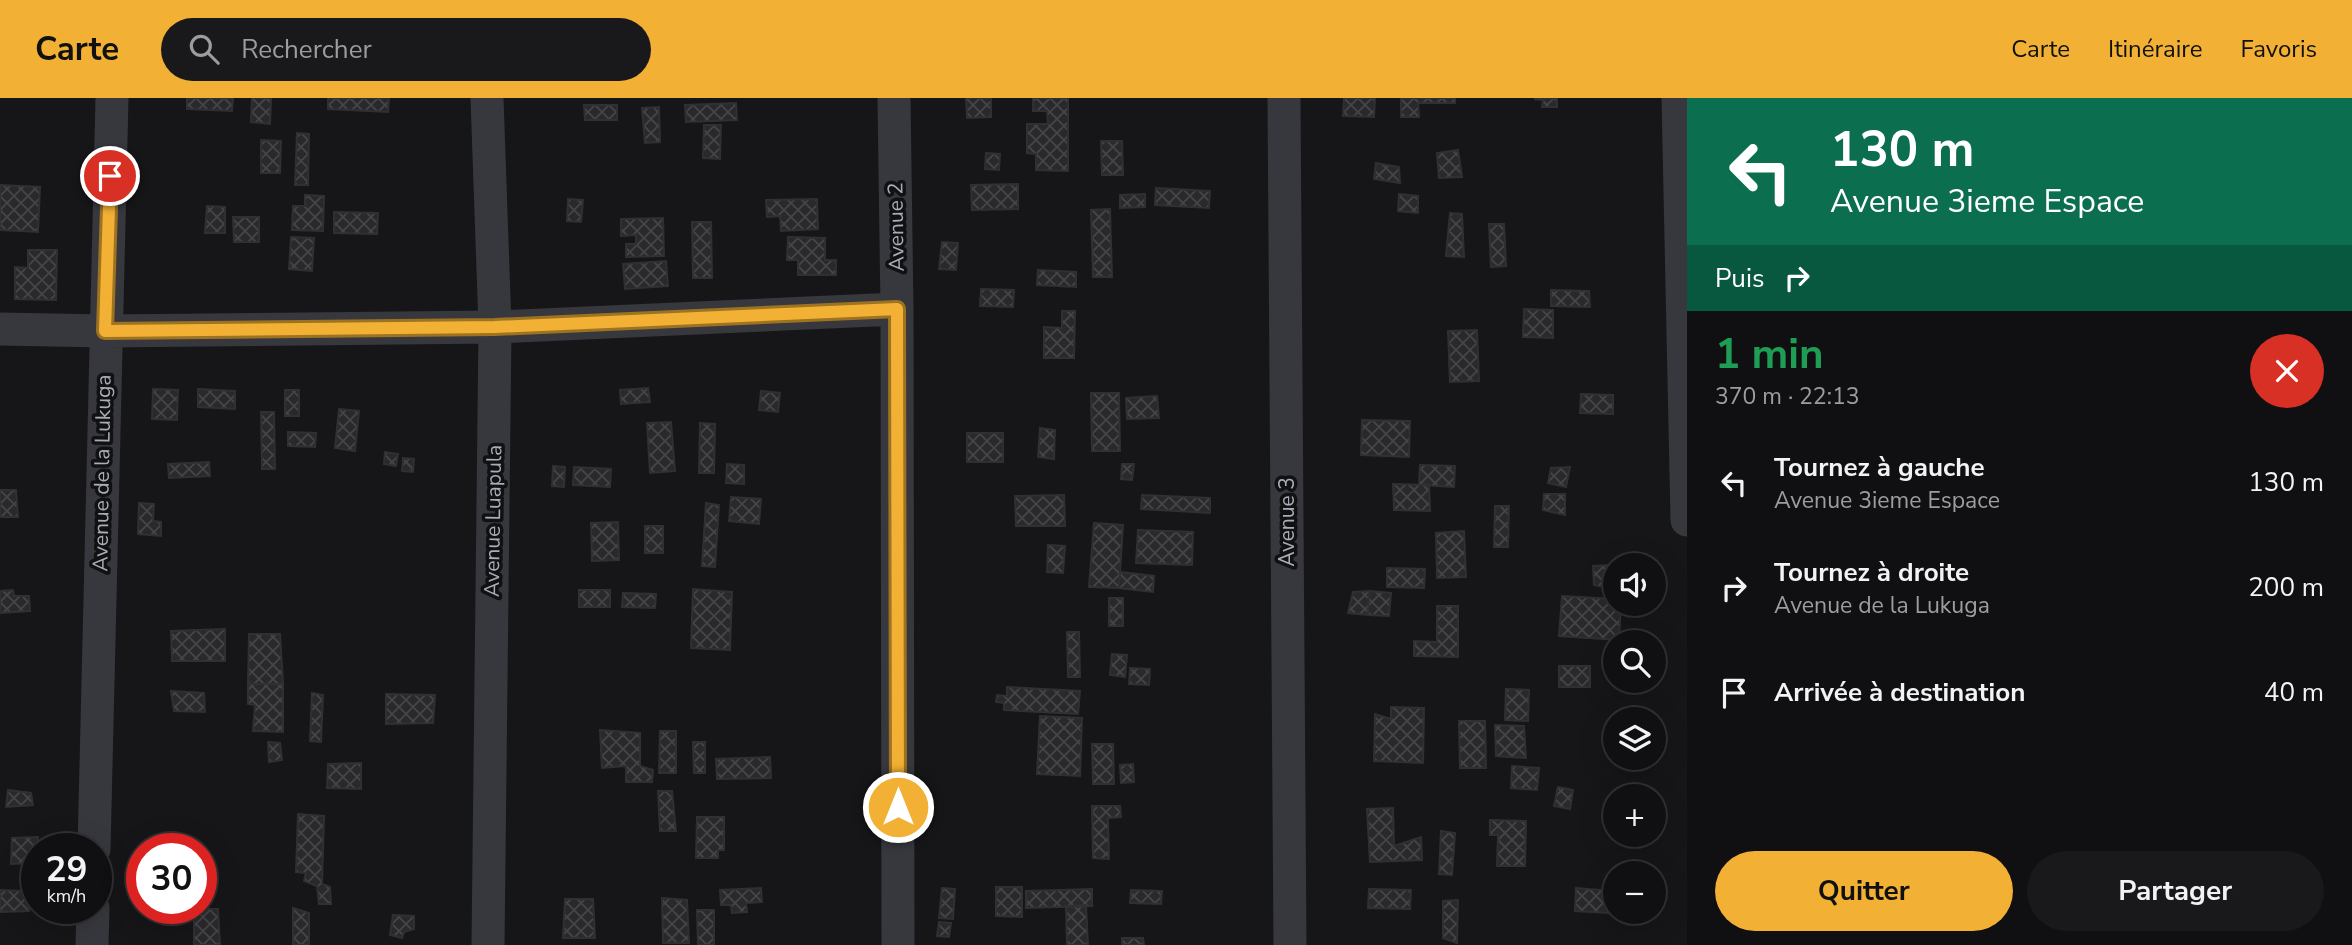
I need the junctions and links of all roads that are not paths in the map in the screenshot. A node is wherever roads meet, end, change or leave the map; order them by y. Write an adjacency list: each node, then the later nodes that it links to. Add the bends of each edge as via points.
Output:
1 (112, 98): 9 (street, Avenue de la Lukuga)
2 (487, 98): 7 (street, Avenue Luapula)
3 (894, 98): 6 (street, Avenue 2)
4 (1284, 98): 16 (street, Avenue 3)
5 (1678, 98): 10 (street)
6 (897, 309): 7 (street); 15 (street, Avenue 2)
7 (495, 327): 9 (street); 14 (street, Avenue Luapula)
8 (0, 329): 9 (street)
9 (105, 331): 11 (street, Avenue de la Lukuga)
10 (1687, 520)
11 (94, 833)
12 (93, 924): 13 (street)
13 (92, 945)
14 (488, 945)
15 (898, 945)
16 (1290, 945)

